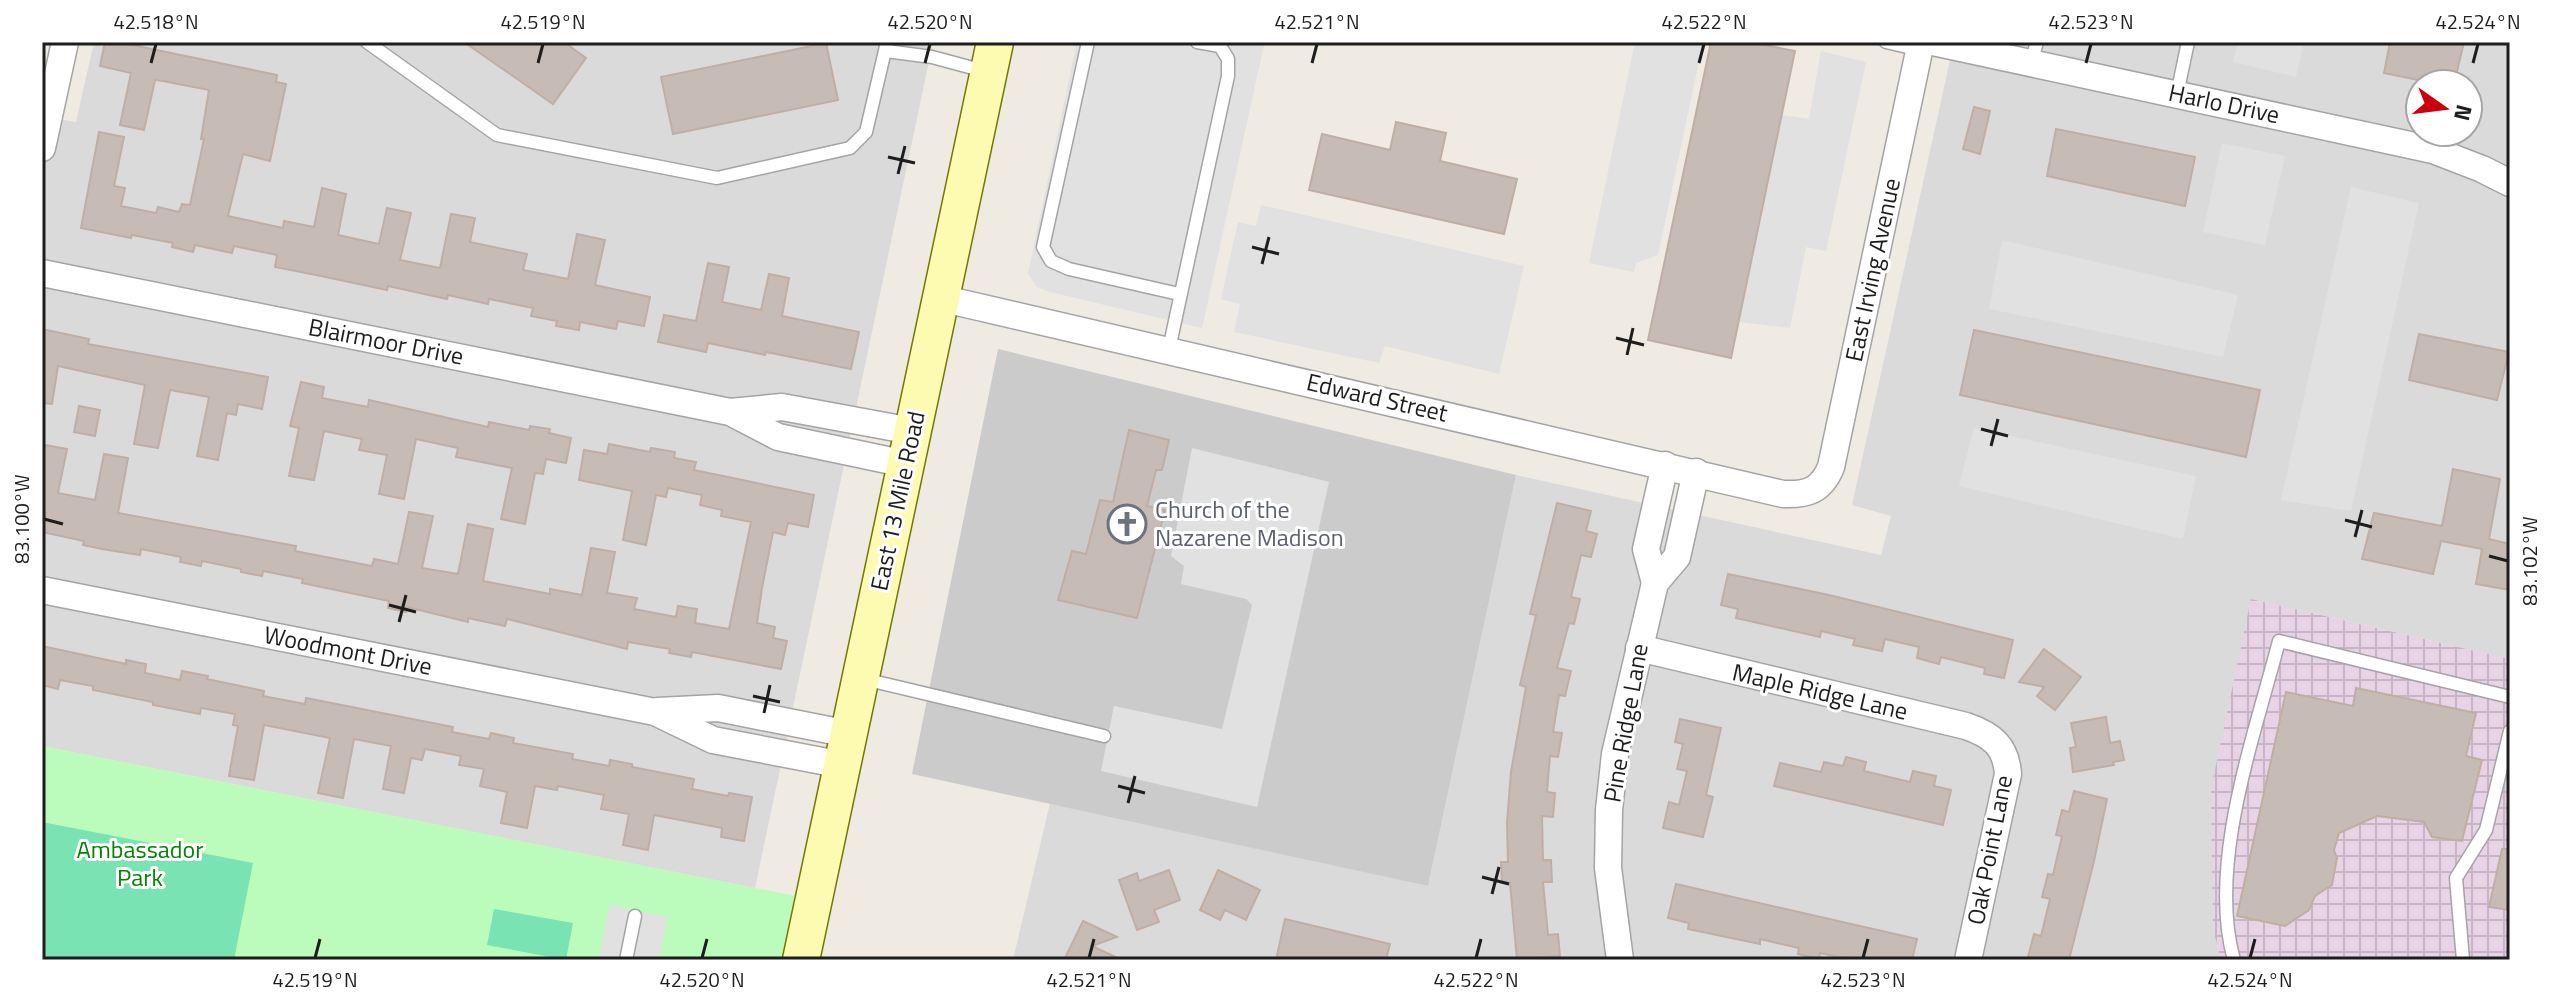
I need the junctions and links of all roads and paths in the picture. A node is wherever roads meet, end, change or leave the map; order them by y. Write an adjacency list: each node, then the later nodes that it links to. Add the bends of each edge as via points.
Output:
1 (65, 42): 11 (street)
2 (367, 42): 8 (lane, via 497,135 717,178 850,148 866,132)
3 (1088, 42): 16 (lane, via 1043,247 1051,261 1069,269)
4 (1197, 42): 16 (lane, via 1220,46 1228,59 1228,76)
5 (1886, 42): 7 (lane)
6 (2188, 42): 12 (lane)
7 (1925, 45): 9 (street, Harlo Drive); 22 (street, East Irving Avenue, via 1831,467)
8 (886, 46): 10 (lane, via 932,57)
9 (2034, 52): 12 (street, Harlo Drive)
10 (992, 57): 17 (main road, East 13 Mile Road)
11 (50, 72): 13 (street)
12 (2177, 94): 14 (street, Harlo Drive, via 2433,150)
13 (42, 148)
14 (2510, 183)
15 (42, 273): 19 (street, Blairmoor Drive, via 730,412 782,407)
16 (1179, 294): 18 (lane)
17 (940, 298): 18 (street, Edward Street); 19 (main road, East 13 Mile Road)
18 (1169, 349): 20 (street, Edward Street)
19 (909, 447): 26 (main road, East 13 Mile Road)
20 (1665, 465): 21 (street, Edward Street); 23 (street, Pine Ridge Lane, via 1646,549)
21 (1696, 472): 22 (street, Edward Street, via 1783,494); 23 (street, Pine Ridge Lane, via 1677,557)
22 (1813, 492)
23 (1655, 583): 25 (street, Pine Ridge Lane)
24 (42, 590): 31 (street, Woodmont Drive, via 655,712 718,708)
25 (1639, 648): 30 (street, Maple Ridge Lane, via 1966,726); 35 (street, Pine Ridge Lane, via 1615,754 1609,810 1610,893)
26 (861, 679): 29 (lane); 31 (main road, East 13 Mile Road)
27 (2510, 697): 37 (lane, via 2279,641 2236,807 2225,890)
28 (2510, 731): 38 (lane, via 2486,830 2456,878)
29 (1104, 736)
30 (1998, 742): 36 (street, Oak Point Lane, via 2008,774)
31 (846, 750): 34 (main road, East 13 Mile Road)
32 (635, 916): 33 (lane)
33 (626, 960)
34 (801, 960)
35 (1620, 960)
36 (1968, 960)
37 (2234, 960)
38 (2463, 960)

